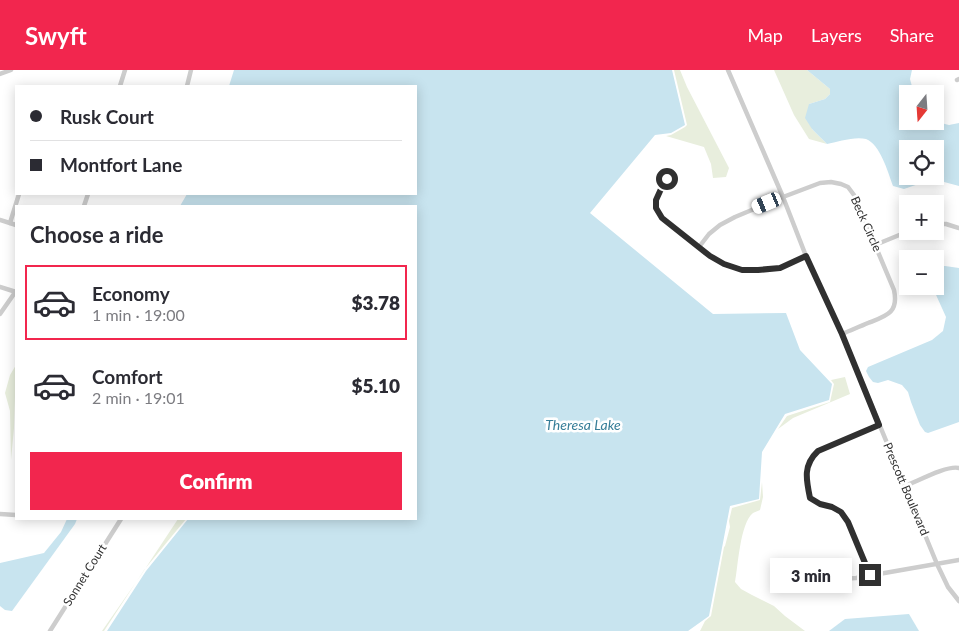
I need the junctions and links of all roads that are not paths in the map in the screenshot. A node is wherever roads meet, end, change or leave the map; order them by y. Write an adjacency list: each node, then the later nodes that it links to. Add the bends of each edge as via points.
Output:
1 (11, 70): 5 (street)
2 (125, 70): 6 (street)
3 (191, 70): 7 (street)
4 (728, 70): 9 (street, Prescott Boulevard)
5 (0, 74)
6 (120, 85)
7 (187, 85)
8 (667, 179): 18 (street, via 656,200 656,208 662,218)
9 (783, 197): 17 (street, Beck Circle, via 820,183 831,182 848,187); 18 (street, Beck Circle, via 720,224); 19 (street, Prescott Boulevard)
10 (15, 207): 12 (street)
11 (0, 220): 12 (street)
12 (10, 223): 14 (street)
13 (944, 224): 15 (street)
14 (15, 225)
15 (959, 228)
16 (899, 235): 17 (street)
17 (875, 245): 24 (street, Beck Circle, via 894,290 894,308 888,315)
18 (698, 247): 19 (street, via 724,264 742,270 780,268)
19 (806, 256): 24 (street, Prescott Boulevard)
20 (0, 287): 21 (street)
21 (15, 291)
22 (15, 292): 23 (street)
23 (0, 314)
24 (842, 334): 25 (street, Prescott Boulevard)
25 (879, 425): 27 (street, Prescott Boulevard); 35 (street, via 818,451 806,469 810,498 841,512)
26 (959, 468): 27 (street, via 946,469)
27 (905, 486): 32 (street, Prescott Boulevard)
28 (0, 514): 29 (street)
29 (15, 515)
30 (120, 520): 38 (street, Sonnet Court)
31 (959, 560): 32 (street)
32 (937, 564): 35 (street); 37 (street, Prescott Boulevard)
33 (818, 566): 34 (street)
34 (820, 574): 35 (street, via 839,579); 36 (street)
35 (870, 575)
36 (818, 587)
37 (959, 601)
38 (50, 631)

